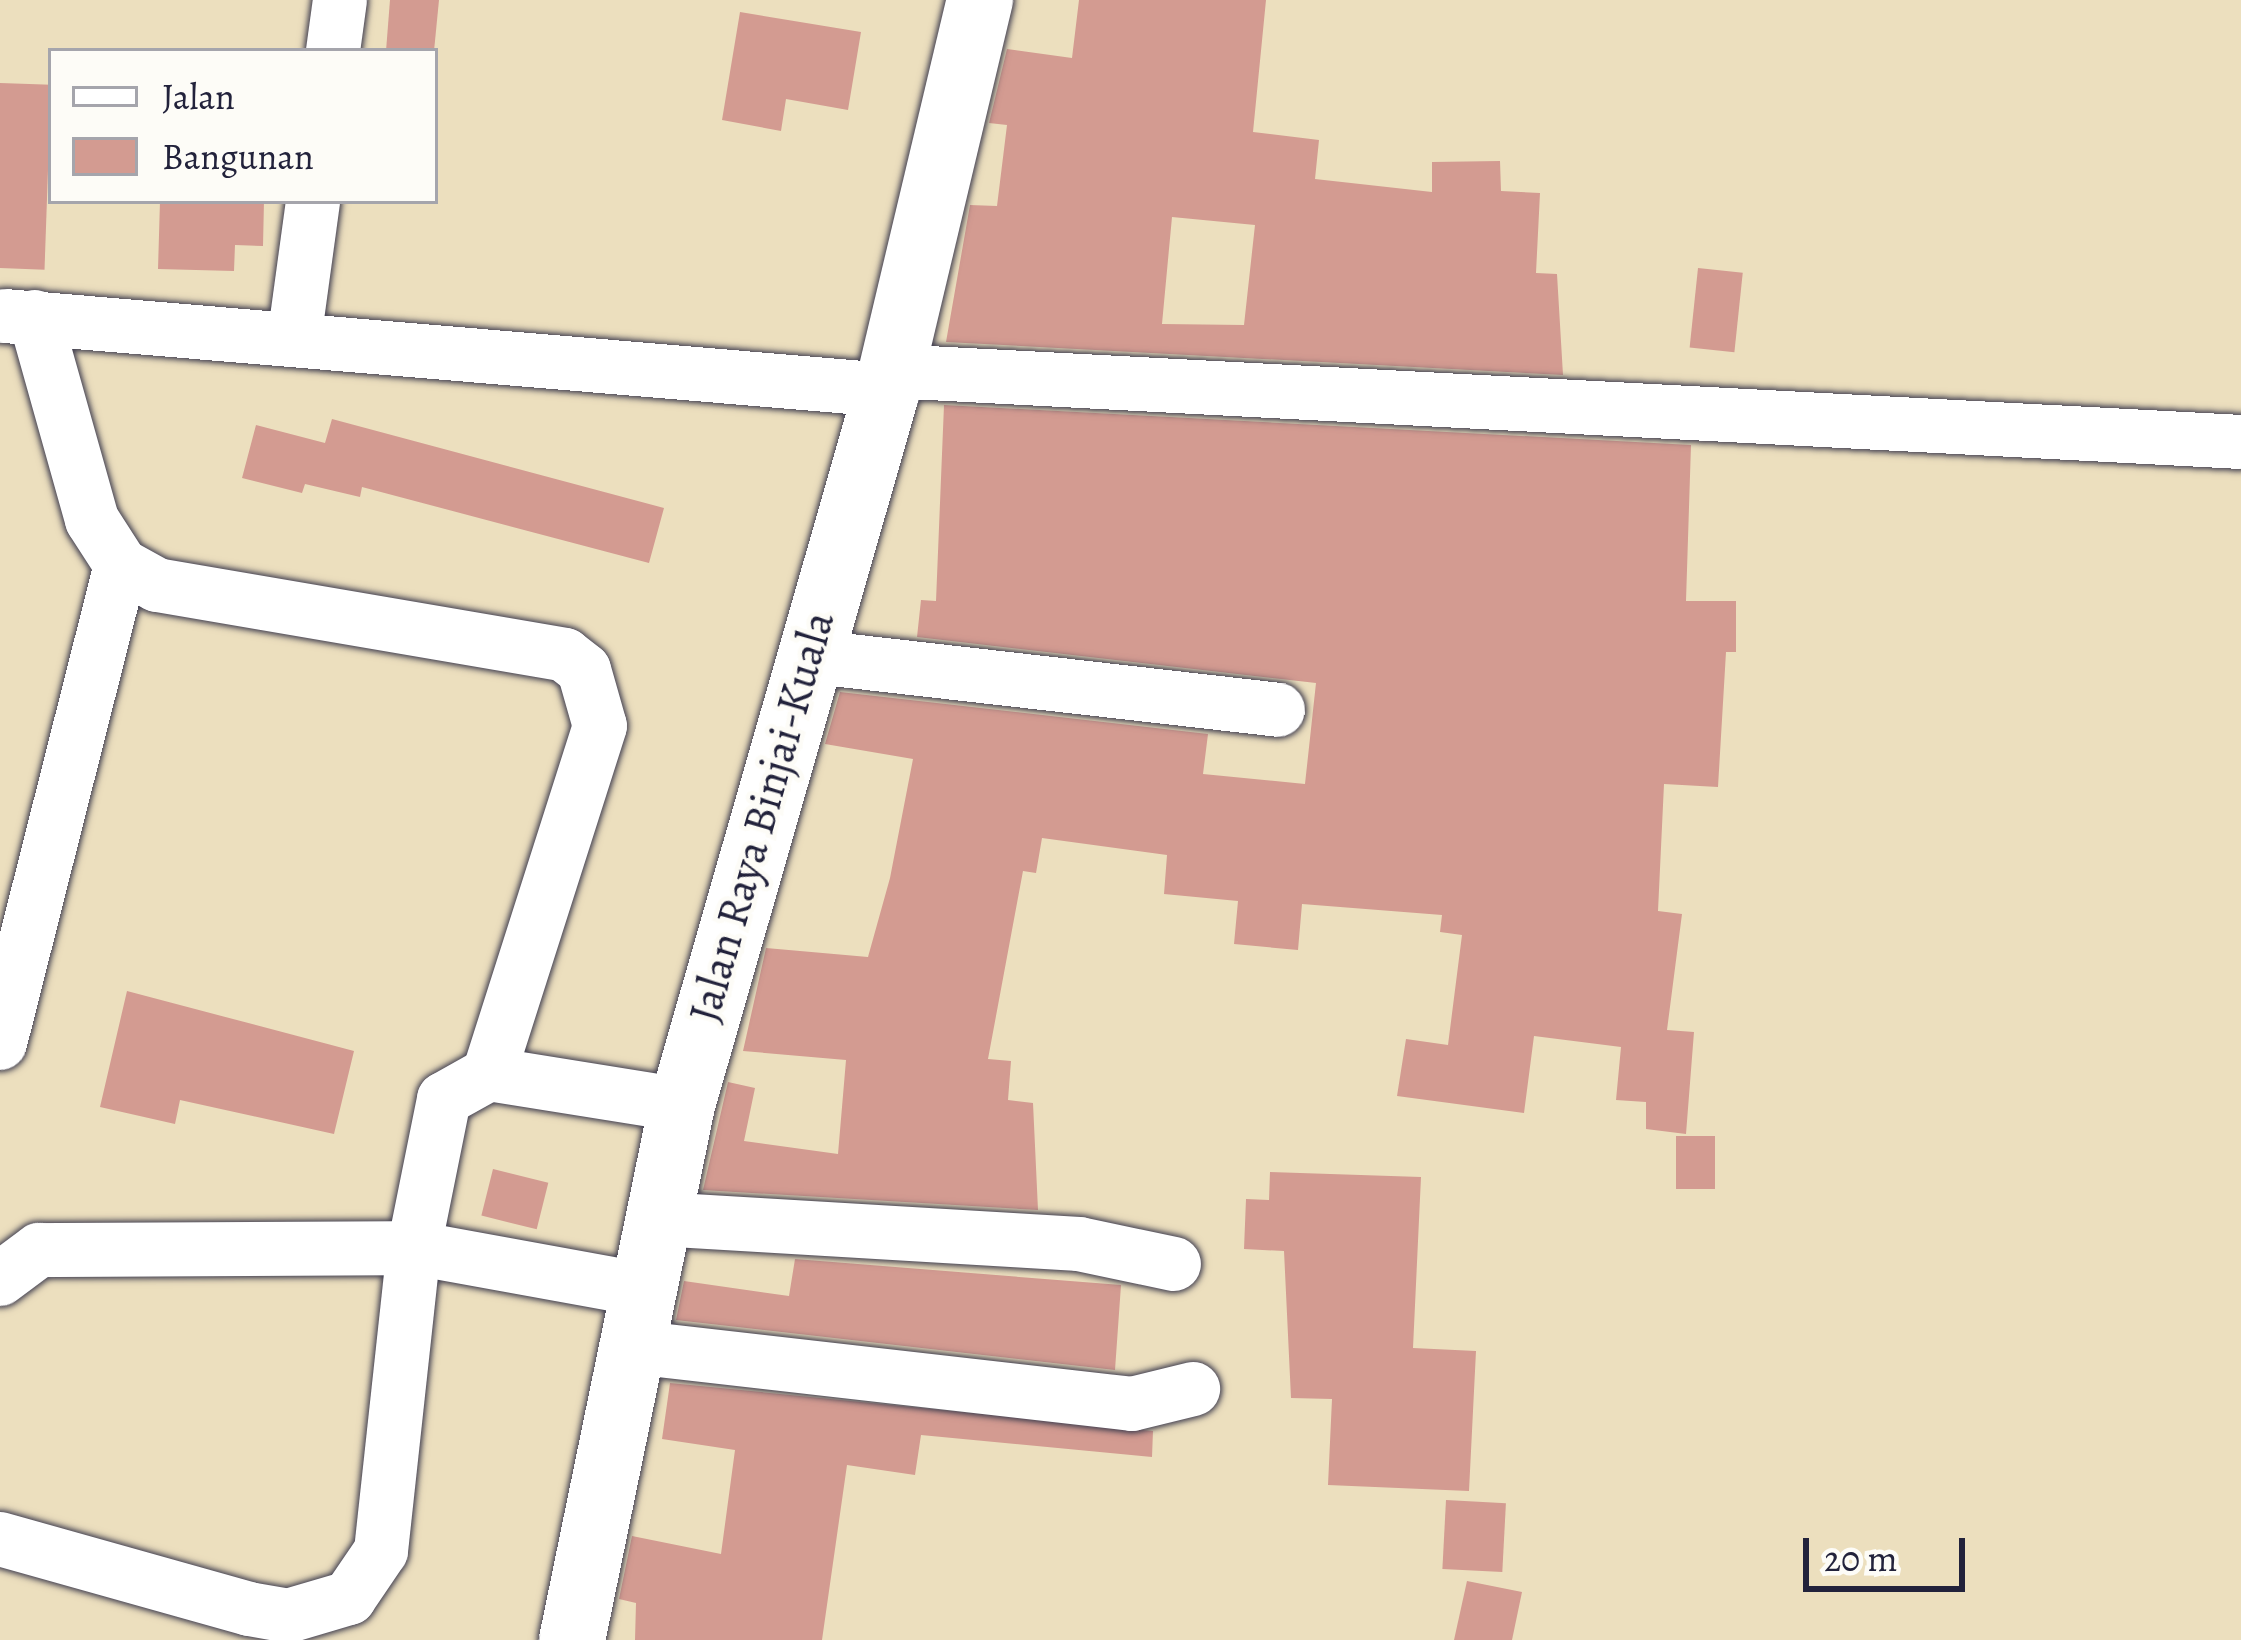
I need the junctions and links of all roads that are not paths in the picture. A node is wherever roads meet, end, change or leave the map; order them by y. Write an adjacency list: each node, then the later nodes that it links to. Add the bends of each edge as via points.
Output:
1 (340, 0): 3 (street)
2 (980, 0): 7 (main road, Jalan Raya Binjai-Kuala)
3 (333, 48)
4 (313, 204): 6 (street)
5 (17, 317): 6 (street); 9 (street, via 92,520)
6 (295, 333): 7 (street)
7 (889, 380): 8 (street); 10 (main road, Jalan Raya Binjai-Kuala)
8 (2241, 442)
9 (121, 565): 12 (street); 13 (street, via 157,584 565,655 584,670 600,726)
10 (806, 656): 11 (street); 14 (main road, Jalan Raya Binjai-Kuala)
11 (1278, 710)
12 (0, 1043)
13 (489, 1074): 14 (street); 16 (street, via 444,1099)
14 (682, 1105): 15 (main road, Jalan Raya Binjai-Kuala)
15 (658, 1219): 17 (street, via 1079,1244); 19 (main road, Jalan Raya Binjai-Kuala)
16 (414, 1247): 18 (street, via 39,1250); 19 (street); 21 (street, via 381,1551 349,1598 288,1616)
17 (1174, 1264)
18 (0, 1279)
19 (639, 1318): 20 (street, via 1132,1405); 22 (main road, Jalan Raya Binjai-Kuala)
20 (1193, 1389)
21 (0, 1539)
22 (572, 1640)

